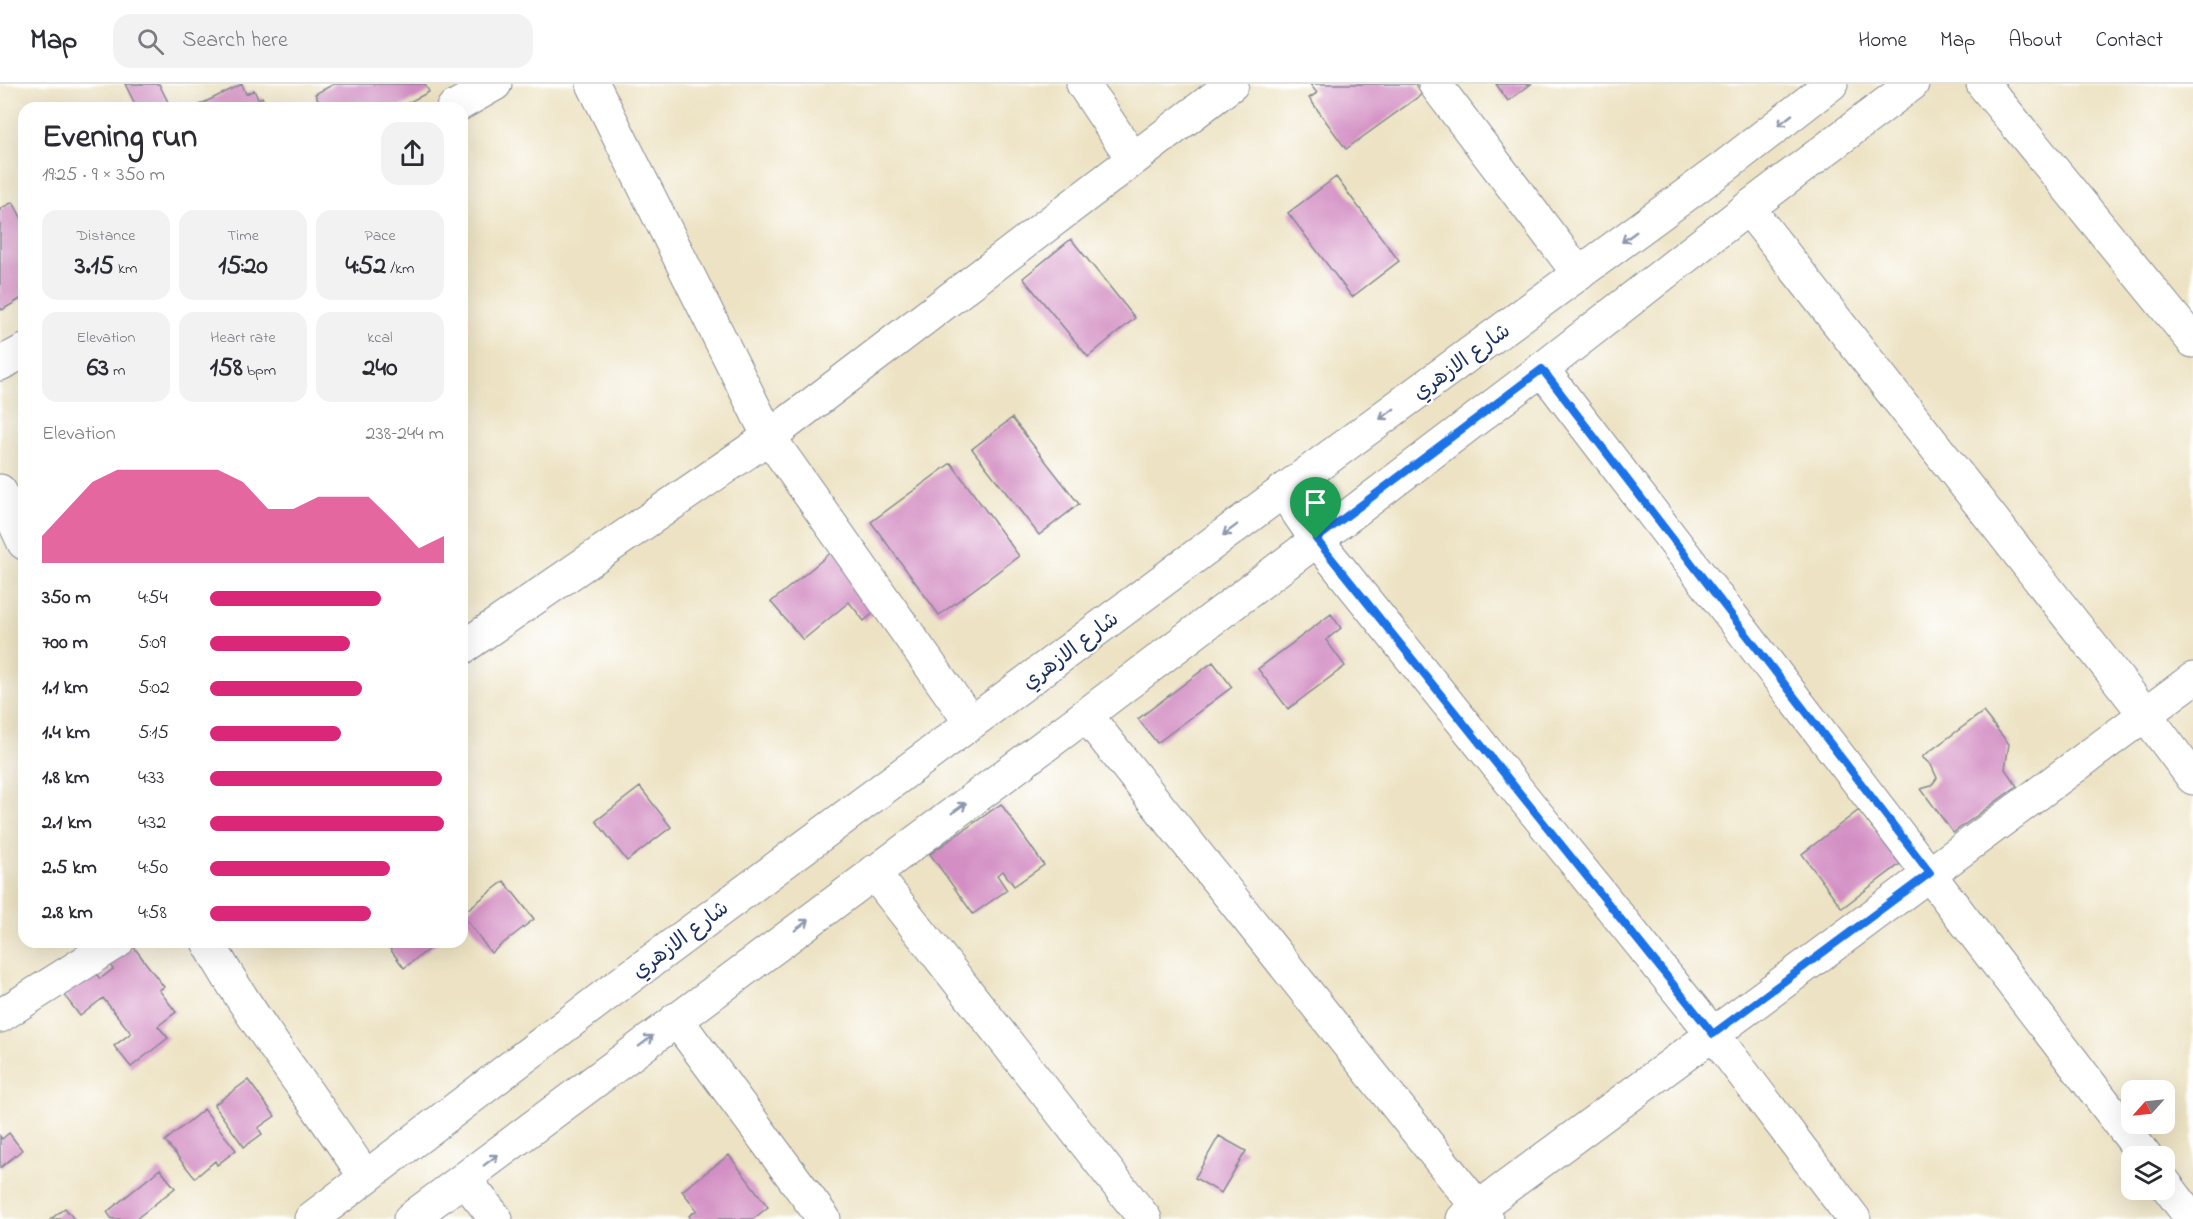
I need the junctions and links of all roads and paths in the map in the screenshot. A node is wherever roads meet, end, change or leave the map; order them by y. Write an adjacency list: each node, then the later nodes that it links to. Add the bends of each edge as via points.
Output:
1 (495, 84): 9 (street)
2 (593, 84): 17 (street)
3 (1083, 84): 10 (street)
4 (1232, 84): 10 (street)
5 (1435, 84): 12 (street)
6 (1831, 84): 12 (street, شارع الازهري, one-way to 12)
7 (1912, 84): 11 (street)
8 (1983, 84): 13 (street)
9 (464, 102)
10 (1133, 159): 17 (street)
11 (1748, 208): 16 (street); 24 (street)
12 (1579, 274): 19 (street, شارع الازهري, one-way to 19)
13 (2193, 341)
14 (18, 354): 15 (street)
15 (0, 364)
16 (1542, 369): 21 (street); 29 (street)
17 (769, 437): 22 (street); 26 (street)
18 (0, 491): 20 (street)
19 (1283, 491): 21 (street); 26 (street, شارع الازهري, one-way to 26)
20 (18, 530)
21 (1316, 539): 25 (street); 34 (street)
22 (468, 644)
23 (2193, 679): 24 (street)
24 (2145, 714): 27 (street); 29 (street)
25 (1086, 715): 28 (street, one-way to 25); 39 (street)
26 (971, 723): 36 (street, شارع الازهري)
27 (2193, 778)
28 (873, 872): 33 (street, one-way to 28); 44 (street)
29 (1930, 873): 34 (street); 35 (street)
30 (108, 948): 32 (street)
31 (212, 948): 36 (street, via 276,1051)
32 (0, 1016)
33 (676, 1019): 37 (street, one-way to 33); 43 (street)
34 (1713, 1034): 39 (street); 45 (street)
35 (2137, 1146)
36 (365, 1177): 40 (street, شارع الازهري)
37 (465, 1180): 41 (street); 42 (street)
38 (2175, 1196): 46 (street)
39 (1476, 1215)
40 (311, 1219)
41 (410, 1219)
42 (496, 1219)
43 (824, 1219)
44 (1145, 1219)
45 (1854, 1219)
46 (2193, 1219)

